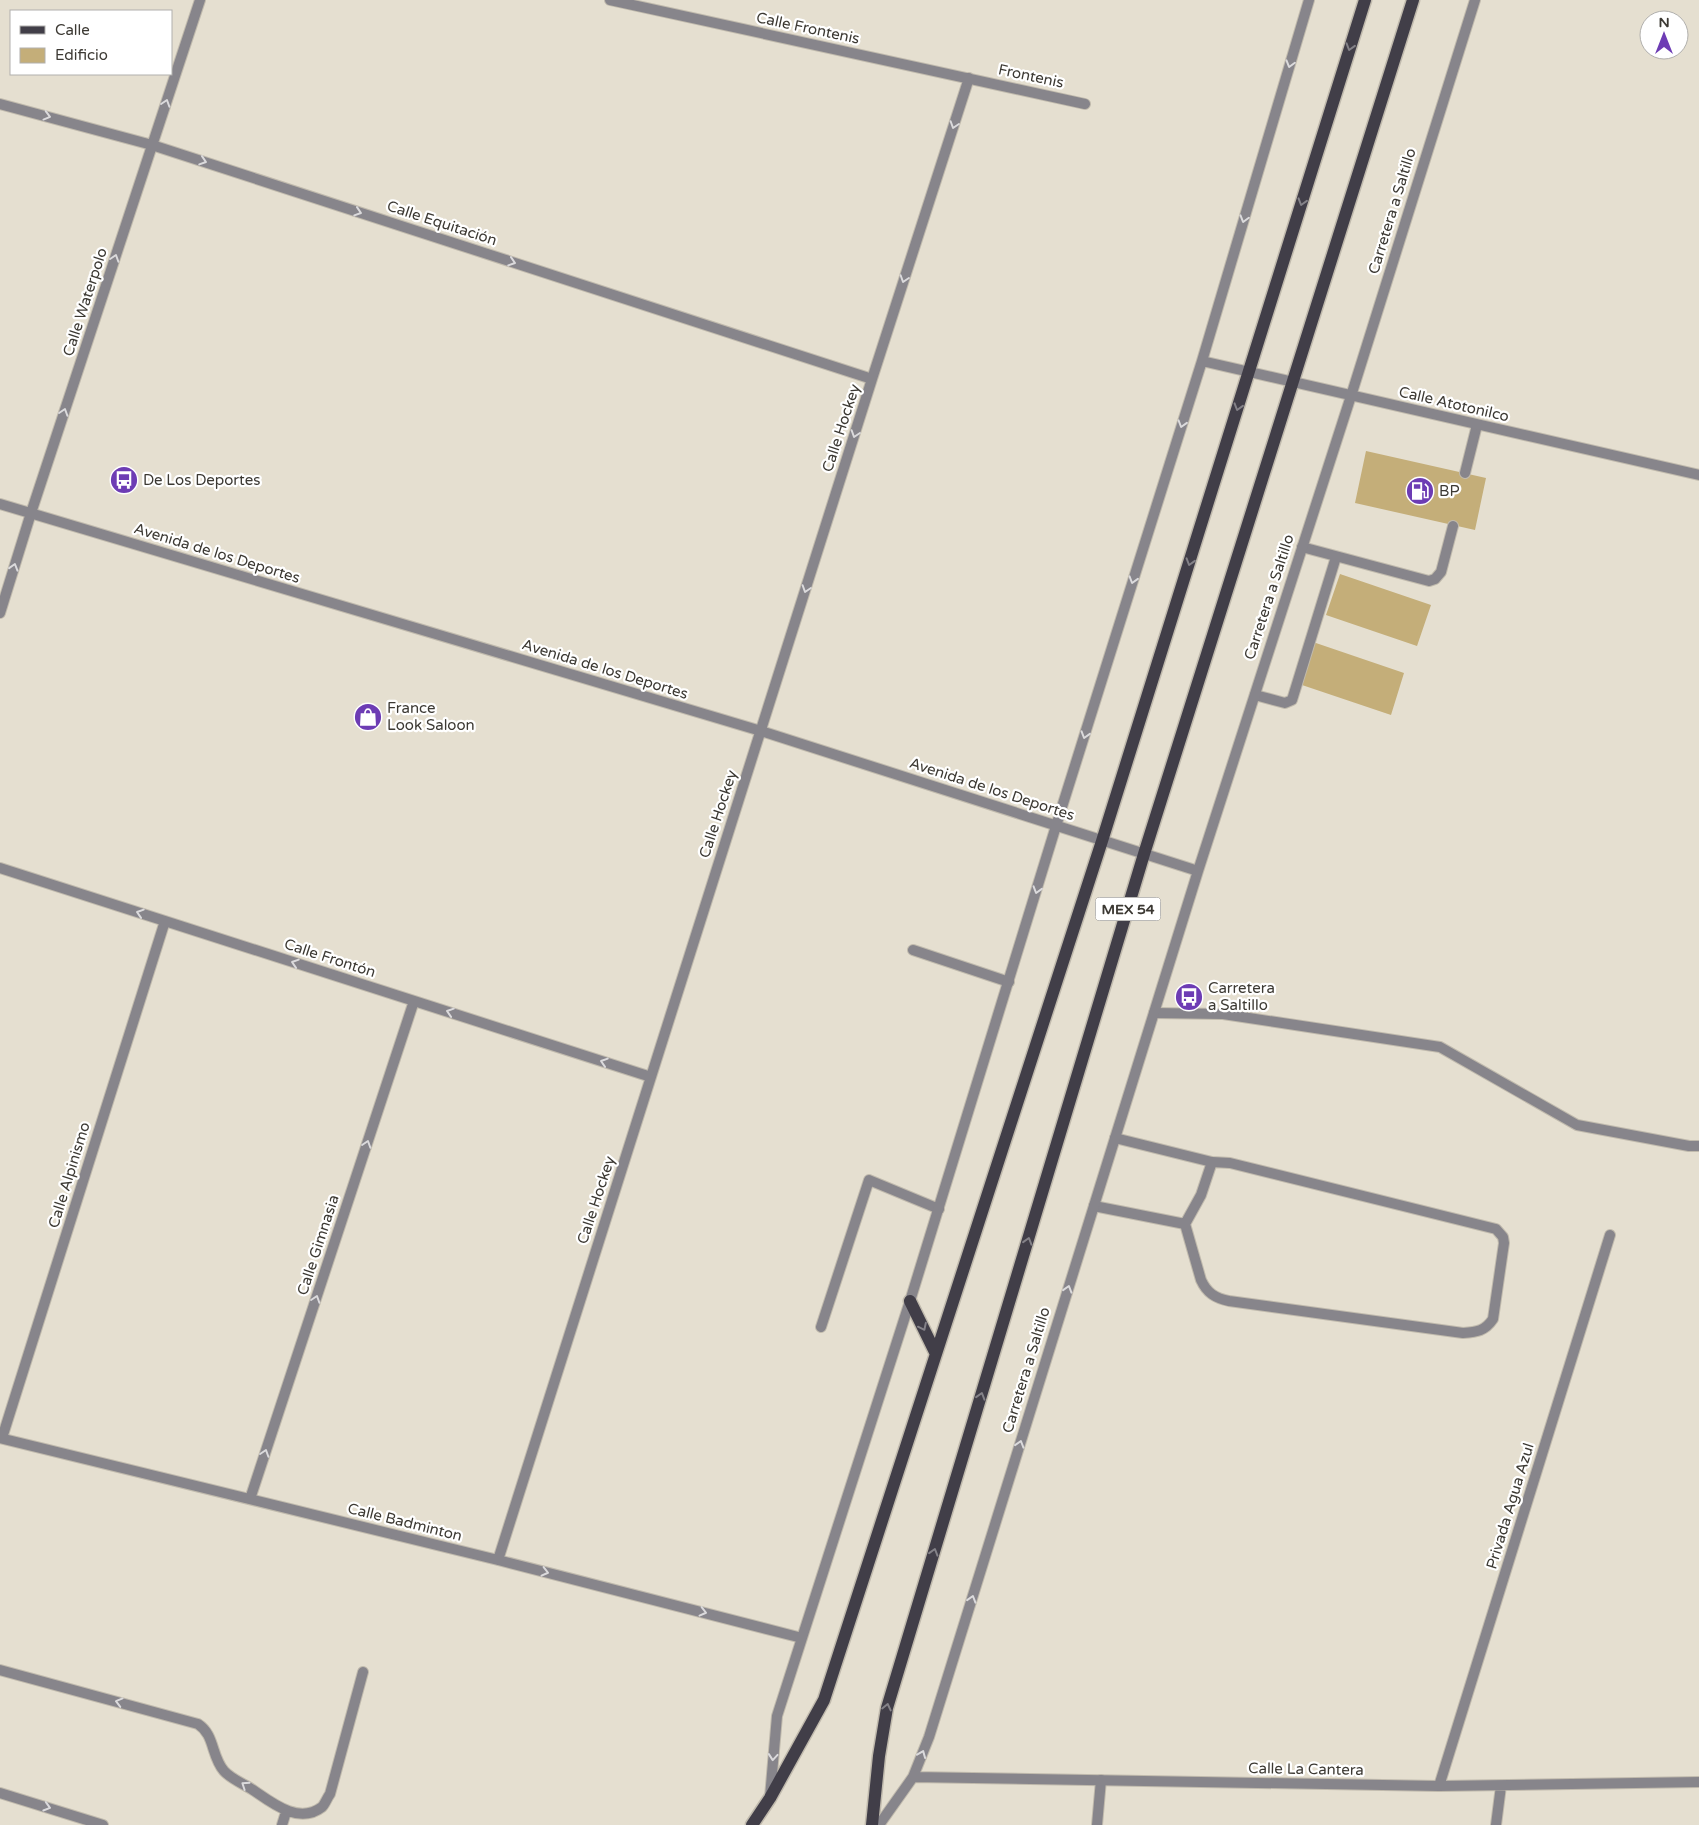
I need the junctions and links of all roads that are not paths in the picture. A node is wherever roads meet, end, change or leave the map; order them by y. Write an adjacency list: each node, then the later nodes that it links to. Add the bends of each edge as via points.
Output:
1 (200, 0): 10 (street, Calle Waterpolo, one-way to 1)
2 (610, 0): 7 (street, Calle Frontenis)
3 (1309, 0): 11 (street, one-way to 11)
4 (1365, 0): 12 (main road, MEX 54, one-way to 12)
5 (1413, 0): 14 (main road, MEX 54)
6 (1475, 0): 15 (street, Carretera a Saltillo)
7 (970, 78): 9 (street, Frontenis); 13 (street, Calle Hockey, one-way to 13)
8 (0, 104): 10 (street, Calle Equitación, one-way to 10)
9 (1085, 104)
10 (152, 145): 13 (street, Calle Equitación, one-way to 13); 20 (street, Calle Waterpolo, one-way to 10)
11 (1202, 361): 12 (street, Calle Atotonilco); 27 (street, one-way to 27)
12 (1249, 372): 14 (street, Calle Atotonilco); 28 (main road, MEX 54, one-way to 28)
13 (872, 379): 26 (street, Calle Hockey, one-way to 26)
14 (1294, 382): 15 (street, Calle Atotonilco); 29 (main road, MEX 54)
15 (1351, 396): 16 (street, Calle Atotonilco); 22 (street, Carretera a Saltillo)
16 (1477, 425): 17 (street); 18 (street, Calle Atotonilco)
17 (1465, 473)
18 (1699, 475)
19 (0, 504): 20 (street, Avenida de los Deportes)
20 (31, 513): 24 (street, Calle Waterpolo, one-way to 20); 26 (street, Avenida de los Deportes)
21 (1453, 526): 23 (street, via 1441,572 1429,581)
22 (1302, 547): 23 (street); 25 (street, Carretera a Saltillo)
23 (1336, 557): 25 (street, via 1292,700 1285,703)
24 (0, 613)
25 (1255, 695): 31 (street, Carretera a Saltillo)
26 (761, 731): 27 (street, Avenida de los Deportes); 37 (street, Calle Hockey)
27 (1056, 826): 28 (street, Avenida de los Deportes); 34 (street, one-way to 34)
28 (1102, 841): 29 (street, Avenida de los Deportes); 47 (main road, MEX 54)
29 (1144, 854): 31 (street, Avenida de los Deportes); 65 (main road, MEX 54, one-way to 29, via 887,1708)
30 (0, 868): 32 (street, Calle Frontón, one-way to 30)
31 (1198, 871): 36 (street, Carretera a Saltillo)
32 (164, 921): 35 (street, Calle Frontón, one-way to 32); 48 (street, Calle Alpinismo)
33 (913, 950): 34 (street)
34 (1009, 982): 42 (street)
35 (414, 1001): 37 (street, Calle Frontón, one-way to 35); 49 (street, Calle Gimnasia, one-way to 35)
36 (1154, 1013): 38 (street, Carretera a Saltillo); 39 (street, via 1223,1014 1440,1047 1577,1125)
37 (651, 1077): 50 (street, Calle Hockey)
38 (1115, 1138): 40 (street); 41 (street, Carretera a Saltillo)
39 (1699, 1146)
40 (1212, 1162): 43 (street, via 1201,1195); 43 (street, via 1240,1166 1496,1229 1504,1243 1493,1319 1488,1327 1478,1332 1463,1333 1220,1299 1205,1288 1201,1280)
41 (1094, 1206): 43 (street); 54 (street, Carretera a Saltillo, one-way to 41, via 929,1737)
42 (938, 1209): 45 (street); 46 (street, via 869,1180)
43 (1185, 1224)
44 (1610, 1235): 57 (street, Privada Agua Azul)
45 (910, 1301): 47 (main road, one-way to 47); 51 (street)
46 (821, 1327)
47 (936, 1354): 60 (main road, MEX 54, via 824,1700)
48 (1, 1438): 49 (street, Calle Badminton)
49 (250, 1499): 50 (street, Calle Badminton)
50 (498, 1560): 51 (street, Calle Badminton, one-way to 51)
51 (802, 1638): 60 (street, one-way to 60, via 777,1716)
52 (0, 1670): 61 (street, one-way to 52, via 224,1771 216,1758 211,1739 198,1724)
53 (363, 1672): 61 (street, via 330,1794 322,1807 311,1813)
54 (913, 1777): 55 (street, Calle La Cantera); 66 (street, Carretera a Saltillo)
55 (1101, 1780): 57 (street, Calle La Cantera); 67 (street)
56 (1699, 1782): 58 (street, Calle La Cantera)
57 (1439, 1786): 58 (street, Calle La Cantera)
58 (1500, 1786): 68 (street)
59 (0, 1793): 62 (street, one-way to 62)
60 (770, 1798): 64 (main road, MEX 54)
61 (286, 1812): 63 (street)
62 (103, 1825)
63 (282, 1825)
64 (752, 1825)
65 (872, 1825)
66 (879, 1825)
67 (1098, 1825)
68 (1496, 1825)

